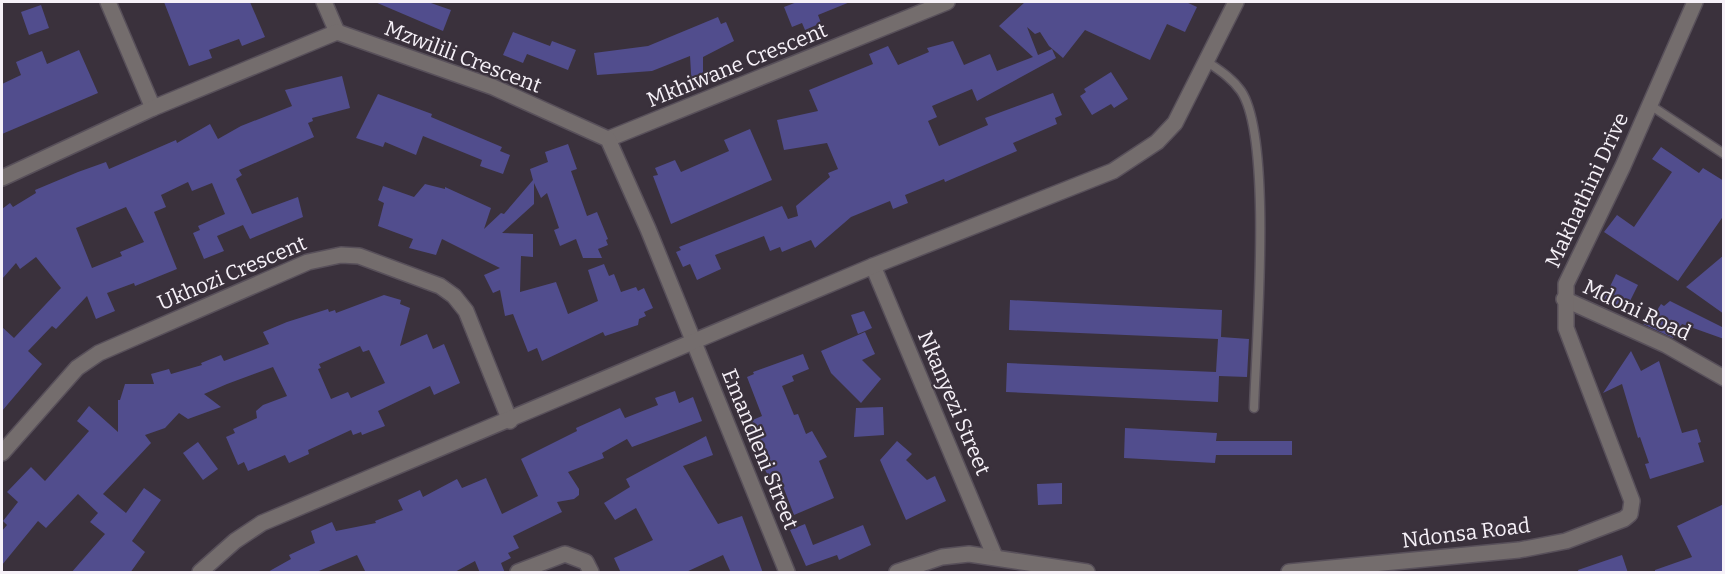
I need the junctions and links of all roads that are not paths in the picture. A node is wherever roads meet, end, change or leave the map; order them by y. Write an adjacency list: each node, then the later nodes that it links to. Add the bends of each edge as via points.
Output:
1 (108, 2): 9 (street)
2 (324, 2): 6 (street)
3 (948, 2): 10 (street, Mkhiwane Crescent)
4 (1236, 2): 7 (street)
5 (1695, 2): 8 (street, Makhathini Drive)
6 (337, 32): 9 (street); 10 (street, Mzwilili Crescent, via 493,87)
7 (1206, 61): 13 (street, via 1175,123 1136,158 1113,171); 17 (lane, via 1242,92 1255,134 1258,252)
8 (1650, 105): 11 (lane); 14 (street, Makhathini Drive, via 1566,284)
9 (153, 108): 12 (street)
10 (608, 139): 15 (street)
11 (1724, 153)
12 (2, 178)
13 (873, 266): 15 (street); 21 (street, Nkanyezi Street)
14 (1564, 299): 16 (street, Mdoni Road, via 1665,345); 20 (street, Makhathini Drive, via 1566,328)
15 (693, 342): 18 (street); 25 (street, Emandleni Street)
16 (1724, 378)
17 (1254, 408)
18 (510, 421): 19 (street, Ukhozi Crescent, via 465,311 454,296 440,286 369,260 341,255 308,262 99,353 70,375); 22 (street, via 262,523)
19 (2, 453)
20 (1632, 501): 28 (street, Ndonsa Road, via 1630,514 1624,519 1566,541 1519,550)
21 (995, 557): 26 (street, via 942,557); 27 (street)
22 (200, 573)
23 (518, 573): 24 (street, via 565,554 586,562)
24 (591, 573)
25 (788, 573)
26 (897, 573)
27 (1087, 573)
28 (1289, 573)

